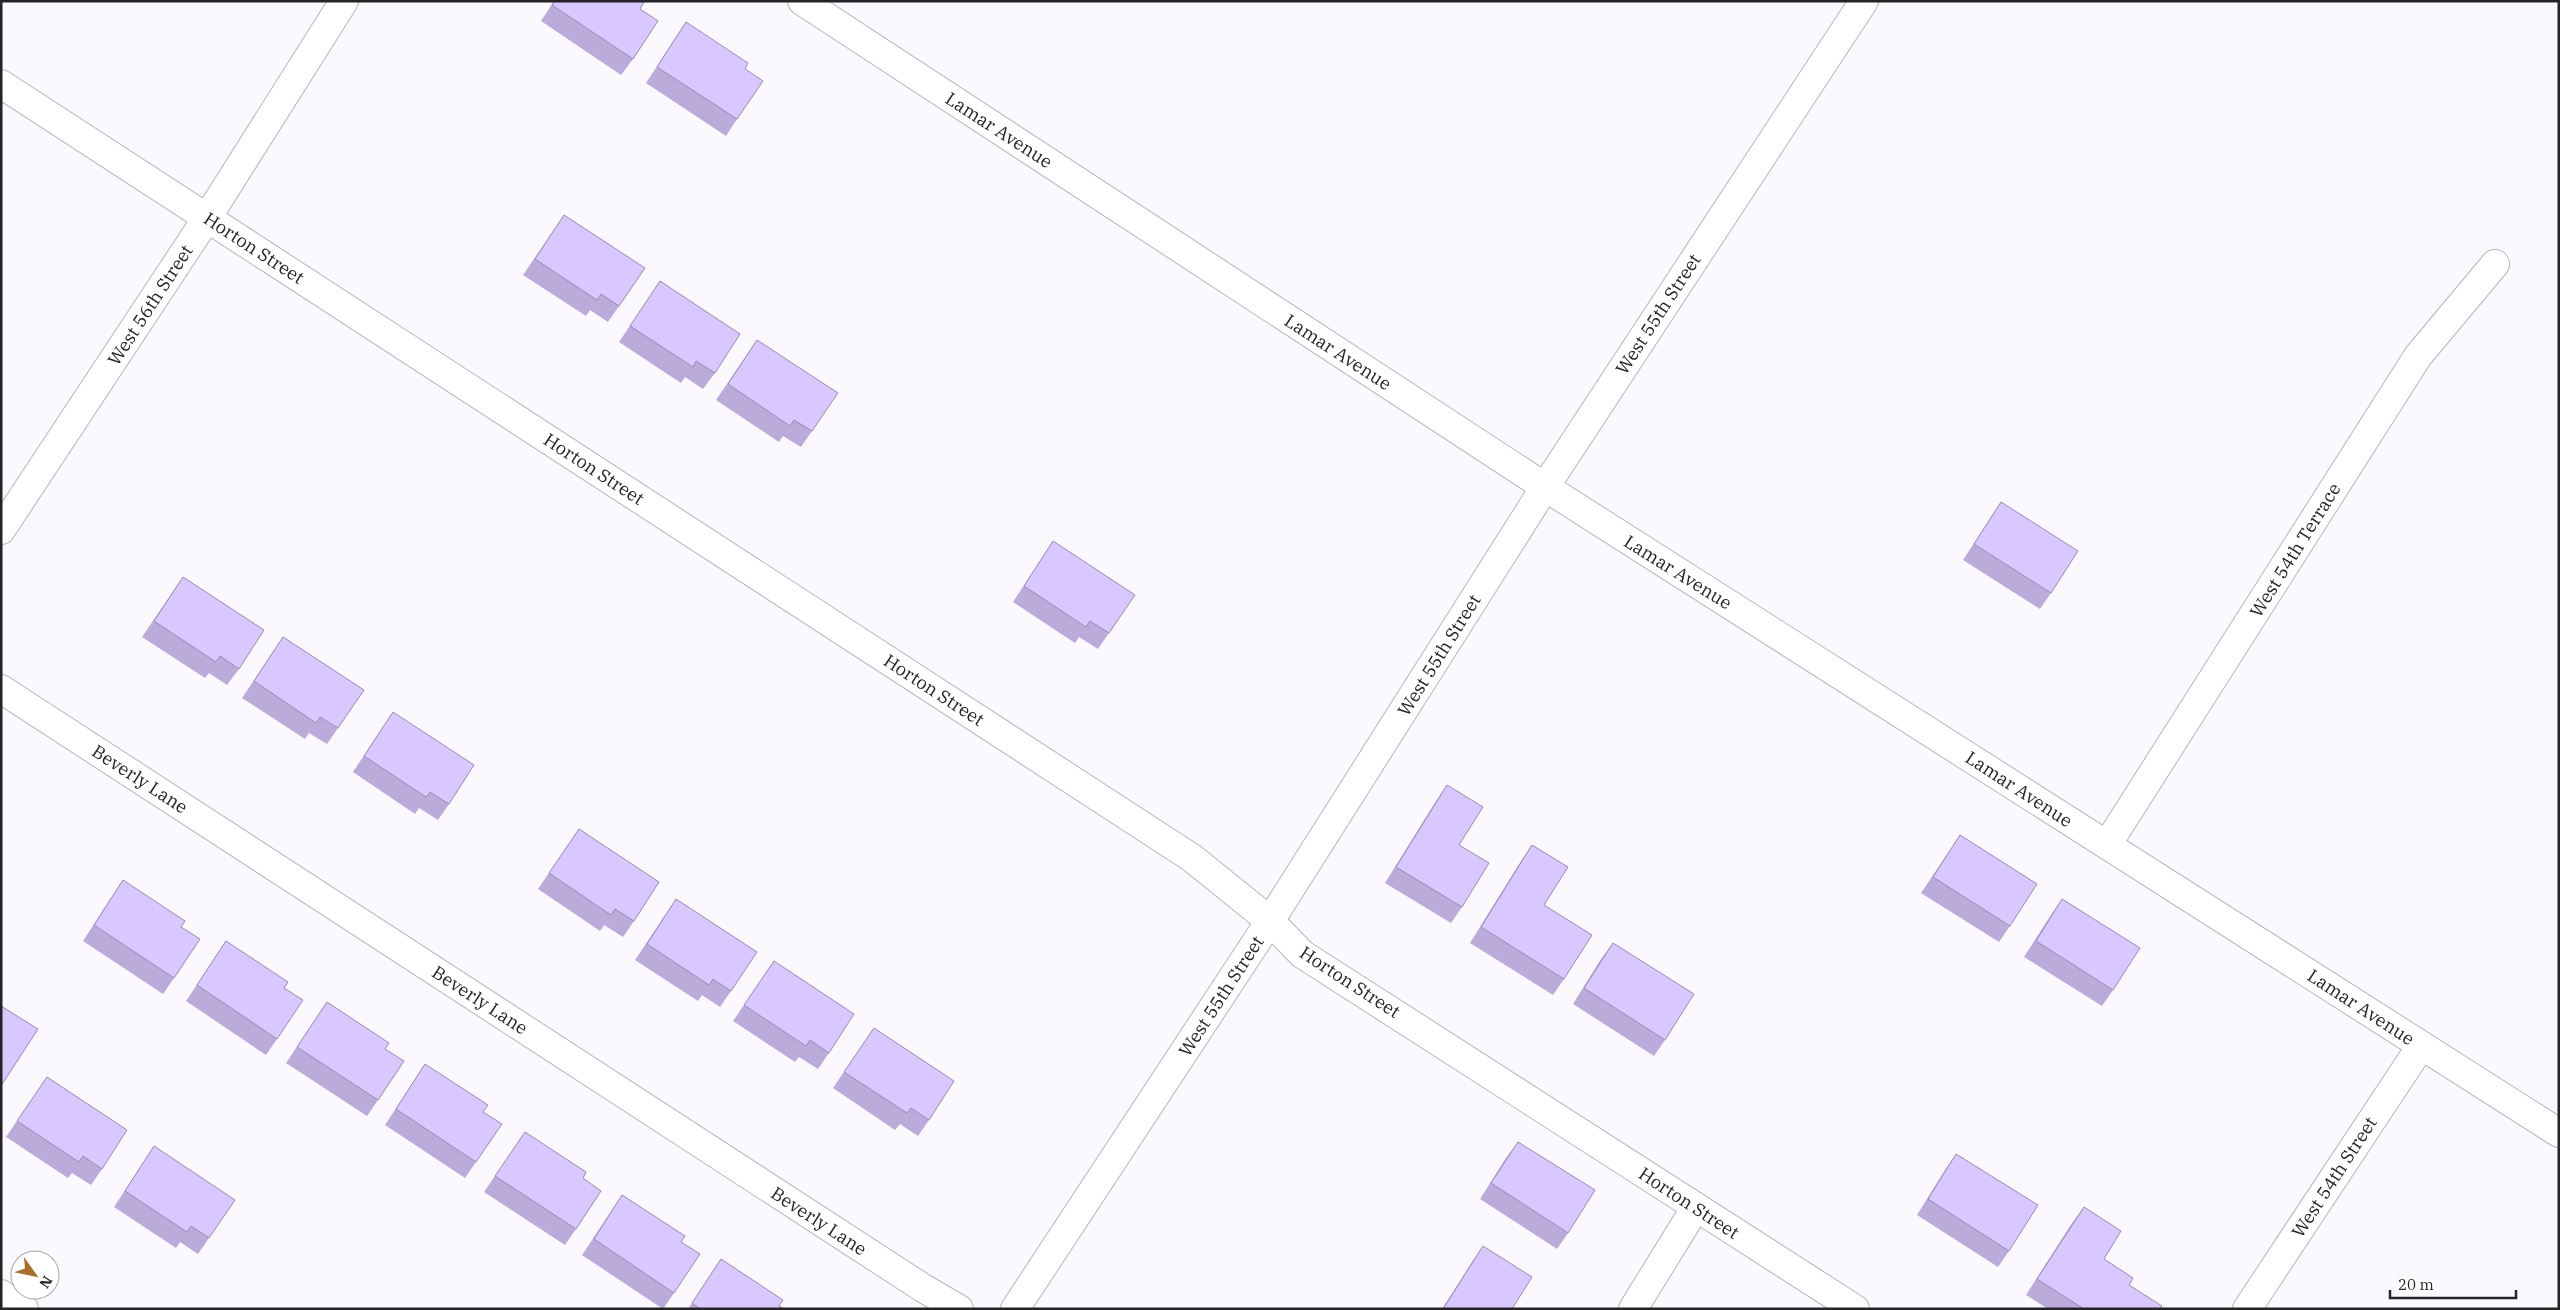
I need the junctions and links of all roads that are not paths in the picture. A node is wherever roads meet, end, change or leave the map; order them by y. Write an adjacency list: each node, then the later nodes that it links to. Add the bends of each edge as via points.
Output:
1 (344, 1): 5 (street, West 56th Street)
2 (802, 1): 7 (street, Lamar Avenue)
3 (1864, 1): 7 (street, West 55th Street)
4 (1, 84): 5 (street, Horton Street)
5 (207, 218): 8 (street, West 56th Street); 11 (street, Horton Street, via 1192,858)
6 (2495, 264): 10 (street, West 54th Terrace, via 2418,356)
7 (1545, 487): 10 (street, Lamar Avenue); 11 (street, West 55th Street)
8 (1, 530)
9 (1, 689): 17 (street, Beverly Lane)
10 (2107, 845): 12 (street, Lamar Avenue)
11 (1270, 921): 14 (street, Horton Street, via 1302,954); 18 (street, West 55th Street)
12 (2420, 1046): 13 (street, Lamar Avenue); 21 (street, West 54th Street)
13 (2559, 1134)
14 (1696, 1208): 19 (street); 20 (street, Horton Street)
15 (1, 1294): 16 (street)
16 (24, 1309)
17 (959, 1309)
18 (1015, 1309)
19 (1633, 1309)
20 (1856, 1309)
21 (2247, 1309)

